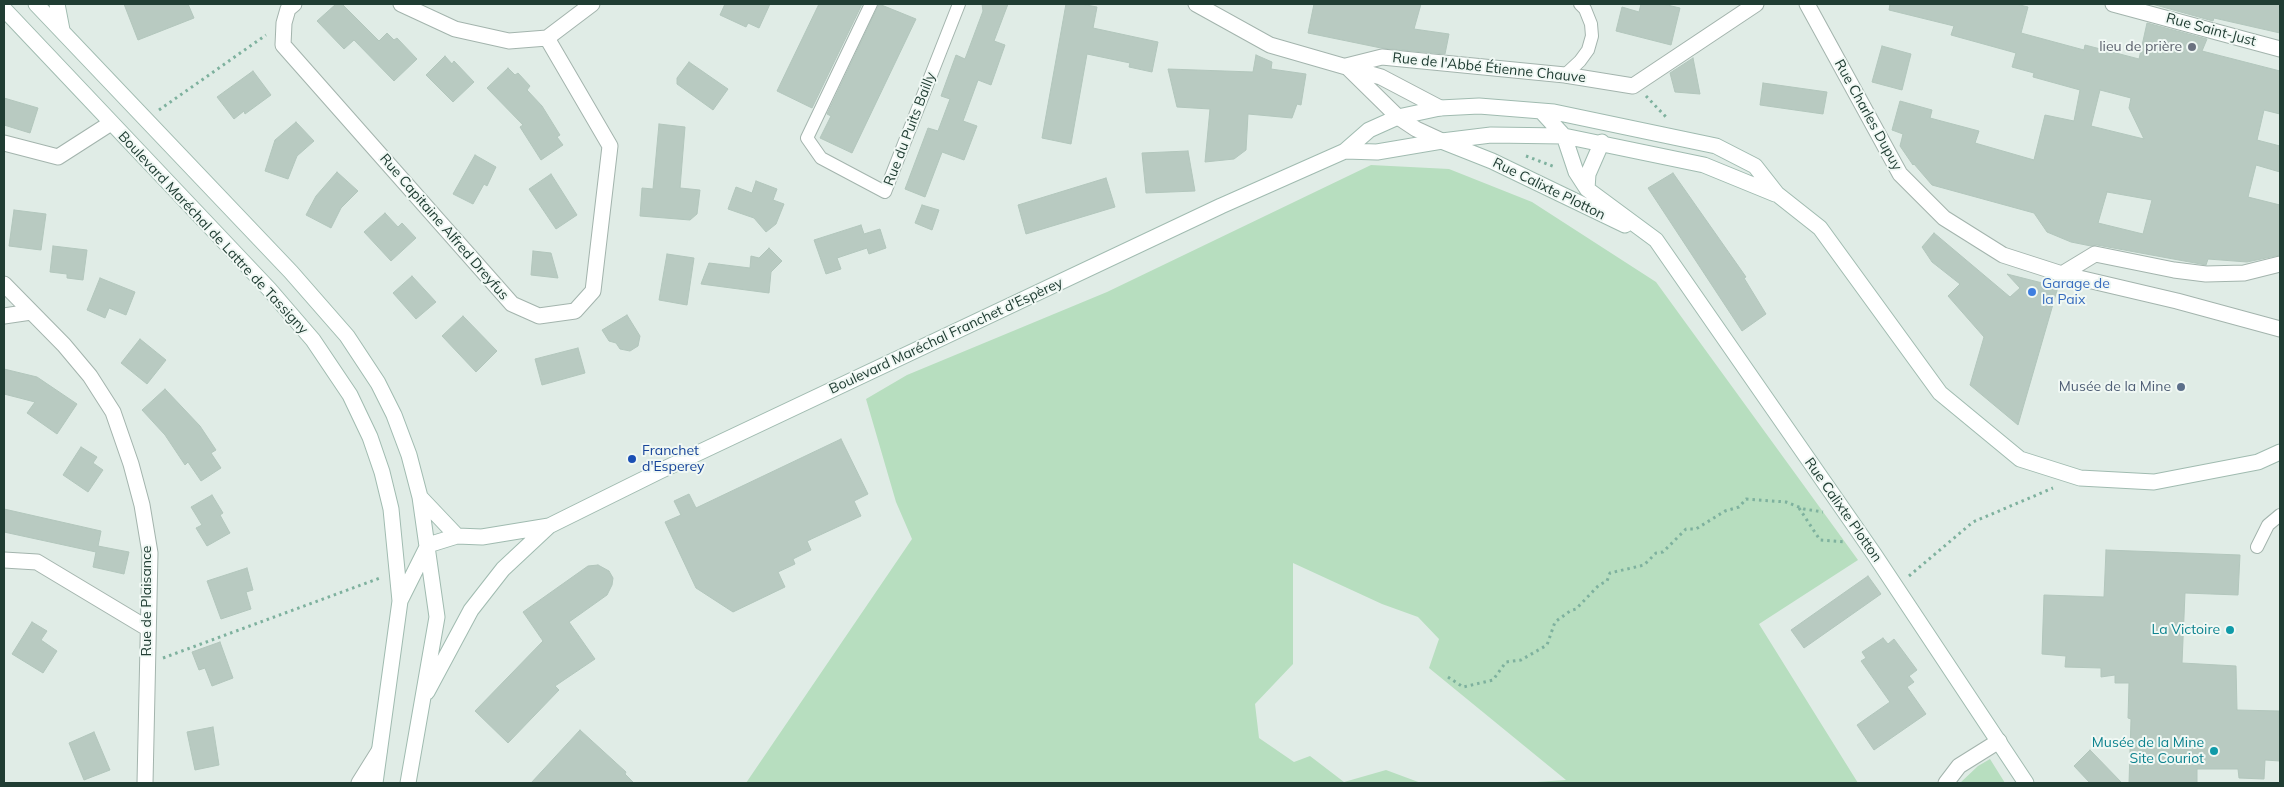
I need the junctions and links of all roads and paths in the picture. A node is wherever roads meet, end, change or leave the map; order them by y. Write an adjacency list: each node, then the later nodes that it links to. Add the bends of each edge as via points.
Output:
1 (36, 4): 15 (street, Boulevard Maréchal de Lattre de Tassigny)
2 (58, 4): 15 (street)
3 (294, 4): 14 (street, via 288,10)
4 (401, 4): 16 (street, via 455,29 509,41)
5 (592, 4): 16 (street)
6 (871, 4): 7 (lane, Rue du Puits Bailly, via 807,138 821,158 885,192)
7 (959, 4)
8 (1196, 4): 18 (street, via 1270,45)
9 (1580, 4): 19 (lane, via 1591,24 1592,36 1588,50)
10 (1756, 4): 20 (street)
11 (1807, 4): 38 (street, Rue Charles Dupuy, via 1900,174 1944,218 1996,251)
12 (2113, 4): 17 (street, Rue Saint-Just)
13 (4, 9): 25 (street, Boulevard Maréchal de Lattre de Tassigny)
14 (284, 23): 16 (street, Rue Capitaine Alfred Dreyfus, via 283,44 512,304 539,316 575,311 593,291 610,146); 24 (path)
15 (62, 30): 24 (street, Boulevard Maréchal de Lattre de Tassigny)
16 (547, 38)
17 (2280, 49)
18 (1346, 66): 19 (street, Rue de l'Abbé Étienne Chauve, via 1382,57); 21 (street, via 1381,76); 23 (street, Rue Calixte Plotton)
19 (1565, 75): 20 (street, Rue de l'Abbé Étienne Chauve)
20 (1633, 86): 27 (path)
21 (1440, 108): 22 (street, Boulevard Maréchal Franchet d'Espèrey, via 1479,106); 23 (street, Boulevard Maréchal Franchet d'Espèrey)
22 (1541, 111): 26 (street, Rue Calixte Plotton); 27 (street, Boulevard Maréchal Franchet d'Espèrey)
23 (1398, 117): 28 (street, Rue Calixte Plotton); 31 (street, Boulevard Maréchal Franchet d'Espèrey, via 1369,130)
24 (146, 118): 45 (street, Boulevard Maréchal de Lattre de Tassigny, via 347,336 378,383 394,415)
25 (111, 124): 30 (street, via 58,157); 55 (street, Boulevard Maréchal de Lattre de Tassigny, via 269,289 313,340 350,396 370,437 382,472 391,509)
26 (1564, 136): 28 (street, Boulevard Maréchal Franchet d'Espèrey, via 1491,135); 29 (street, Boulevard Maréchal Franchet d'Espèrey); 34 (street, Rue Calixte Plotton, via 1576,172)
27 (1689, 140): 35 (street, Boulevard Maréchal Franchet d'Espèrey, via 1716,146 1755,166)
28 (1442, 141): 31 (street, Boulevard Maréchal Franchet d'Espèrey, via 1377,152); 36 (street, Rue Calixte Plotton, via 1492,161)
29 (1602, 142): 34 (street, Rue Calixte Plotton, via 1588,174); 35 (street, Boulevard Maréchal Franchet d'Espèrey, via 1704,165)
30 (4, 143)
31 (1345, 151): 49 (street, Boulevard Maréchal Franchet d'Espèrey, via 1221,206)
32 (1522, 154): 33 (path)
33 (1558, 168)
34 (1587, 189): 36 (street, Rue Calixte Plotton)
35 (1777, 194): 44 (street, Boulevard Maréchal Franchet d'Espèrey, via 1820,228 1940,393 2020,459)
36 (1656, 240): 62 (street, Rue Calixte Plotton, via 1874,554)
37 (2280, 264): 38 (street, via 2244,273 2206,274 2095,254)
38 (2062, 274): 42 (street, Rue Charles Dupuy)
39 (4, 284): 40 (street, Rue de Plaisance)
40 (31, 312): 41 (street); 58 (street, Rue de Plaisance, via 90,376 113,412 142,505 150,553)
41 (4, 316)
42 (2280, 329)
43 (2280, 452): 44 (street, Boulevard Maréchal Franchet d'Espèrey, via 2258,462 2154,482)
44 (2077, 477): 56 (path, via 1973,522)
45 (420, 497): 50 (street); 52 (street)
46 (1799, 507): 47 (path); 51 (path, via 1820,540); 60 (path, via 1786,502 1746,499 1739,507 1725,511 1696,529 1686,529 1664,552 1656,553 1644,565 1610,573 1607,581 1599,585 1576,610 1555,622 1547,645 1521,660 1506,662 1493,680 1463,687)
47 (1826, 513)
48 (2280, 515): 53 (lane, via 2268,525)
49 (549, 526): 50 (street, via 482,537); 61 (street, via 503,569 471,610)
50 (457, 536): 52 (street)
51 (1853, 543)
52 (428, 544): 57 (street); 61 (street, via 437,617)
53 (2257, 547)
54 (4, 560): 58 (street, via 37,562)
55 (398, 572): 57 (street, Boulevard Maréchal de Lattre de Tassigny); 59 (path)
56 (1905, 579)
57 (400, 601): 63 (street)
58 (147, 628): 59 (street, Rue de Plaisance)
59 (147, 664): 64 (street, Rue de Plaisance)
60 (1448, 677)
61 (420, 705): 67 (street)
62 (1999, 742): 68 (street, via 1959,766); 69 (street, Rue Calixte Plotton)
63 (379, 751): 65 (street); 66 (street)
64 (144, 783)
65 (359, 783)
66 (375, 783)
67 (408, 783)
68 (1946, 783)
69 (2026, 783)

